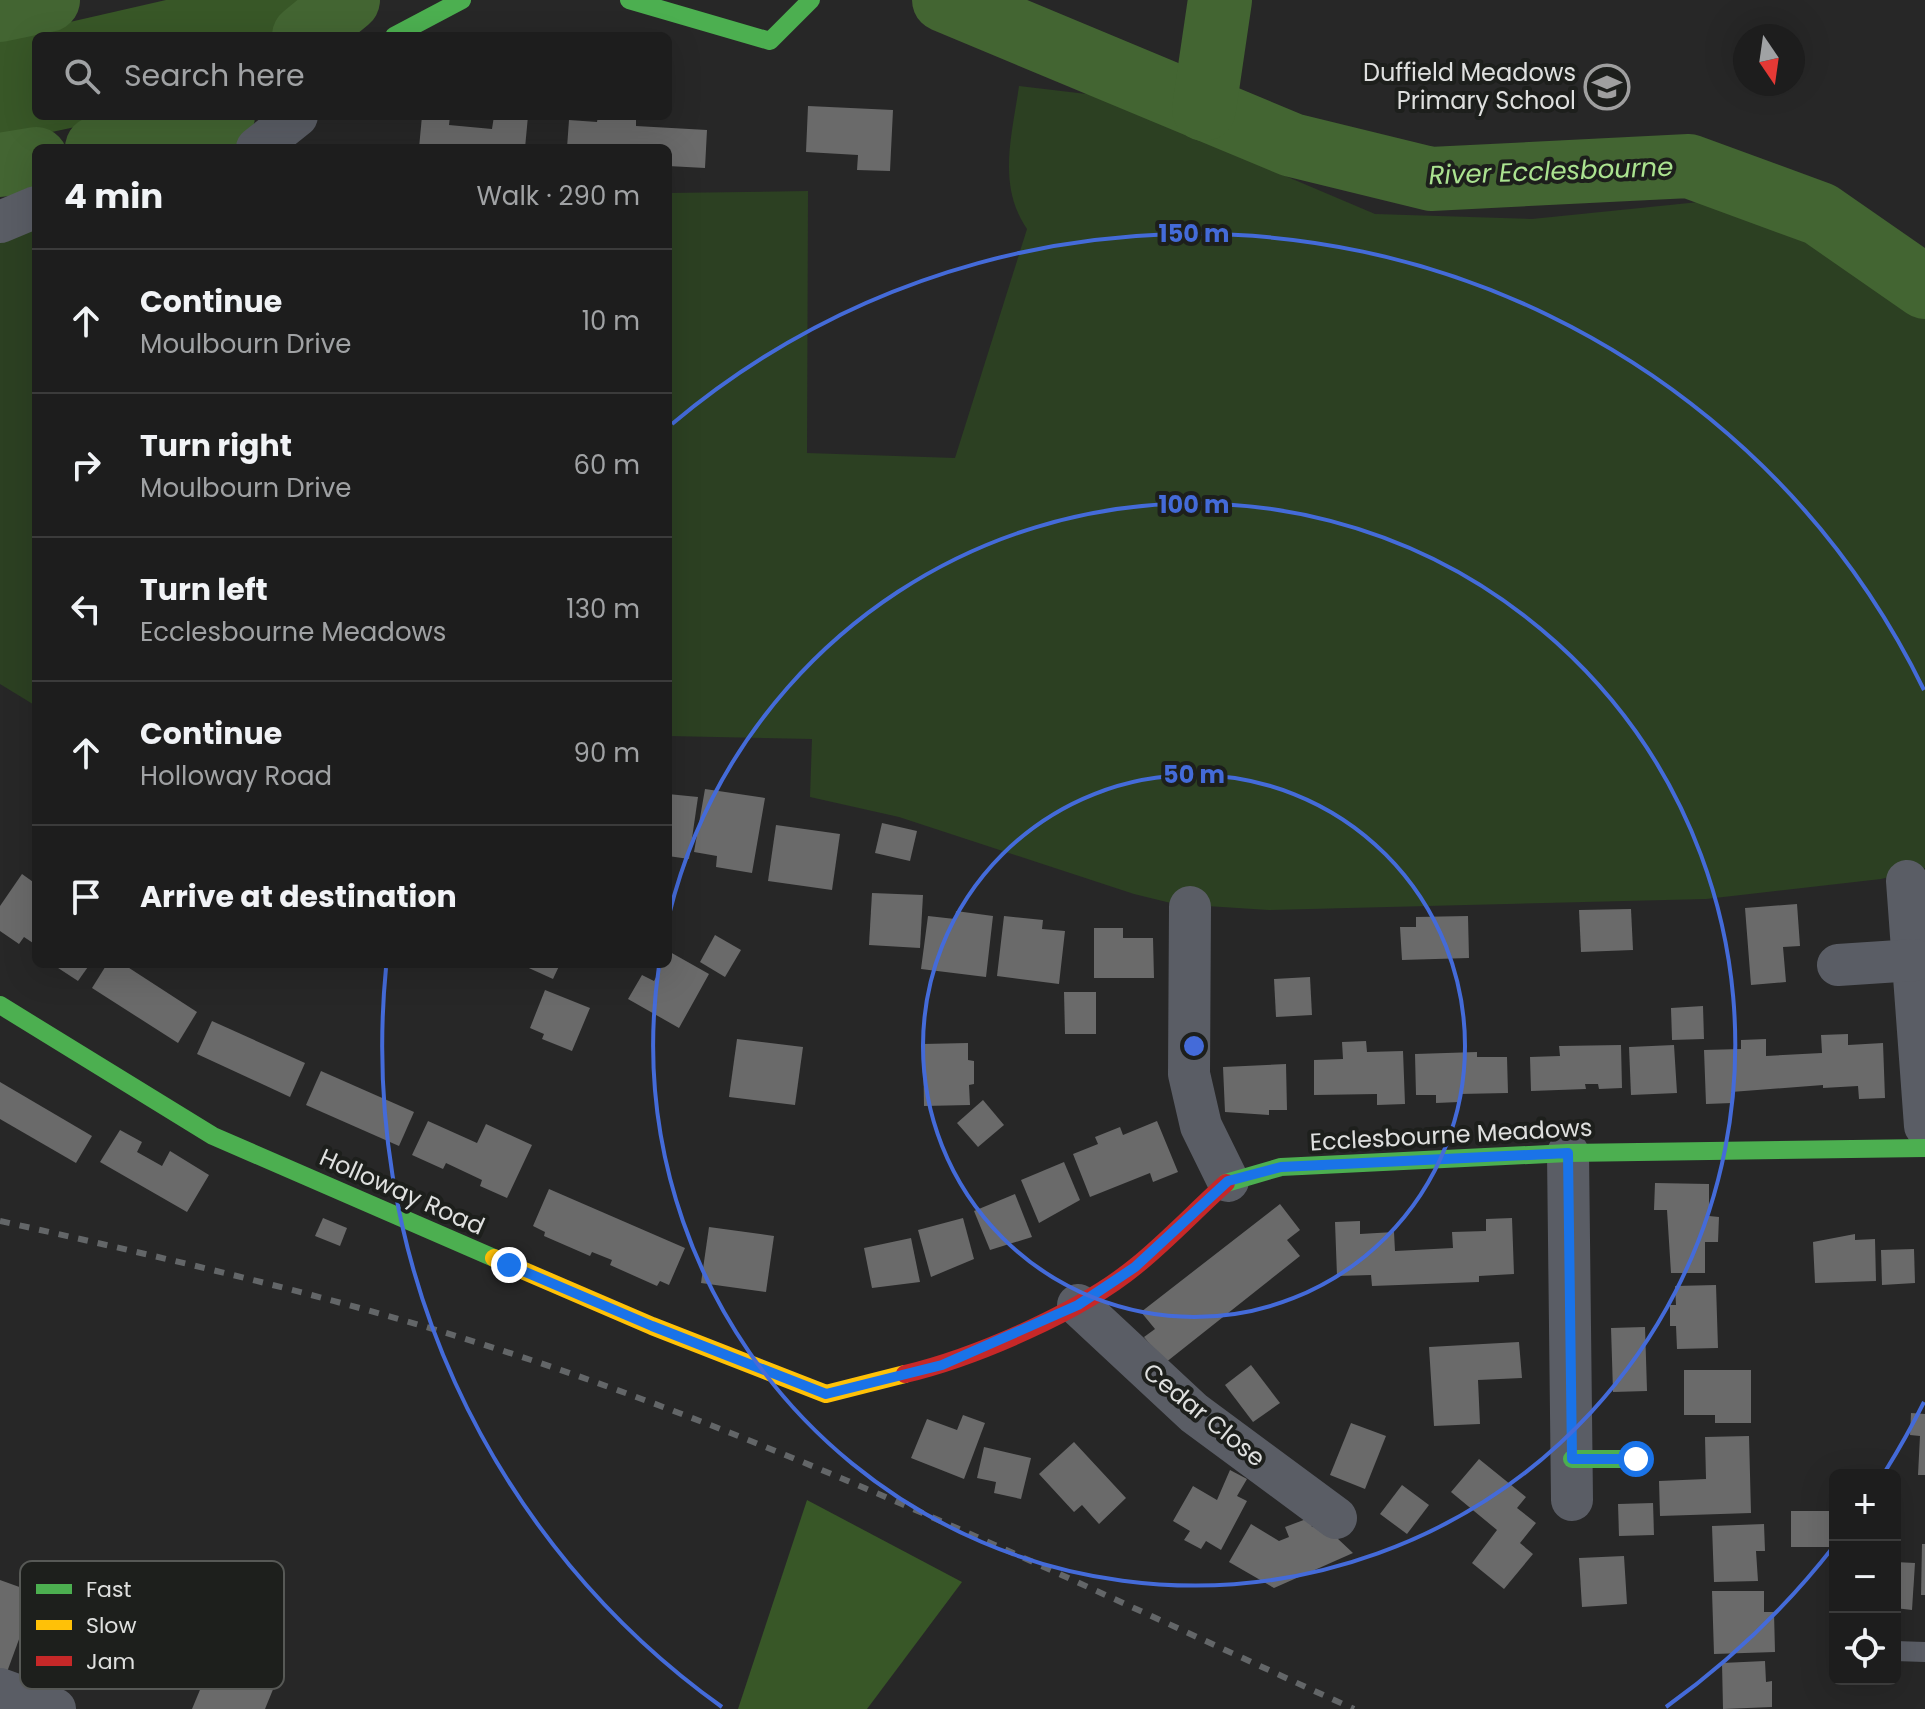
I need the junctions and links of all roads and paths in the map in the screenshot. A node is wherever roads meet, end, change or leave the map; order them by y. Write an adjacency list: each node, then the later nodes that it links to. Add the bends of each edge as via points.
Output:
1 (462, 0): 4 (street)
2 (629, 0): 3 (street, via 770,41)
3 (811, 0)
4 (402, 32)
5 (292, 120): 6 (street)
6 (262, 144)
7 (32, 209): 8 (street)
8 (0, 222)
9 (1907, 881): 11 (street)
10 (1190, 907): 17 (street, via 1189,1074 1201,1126)
11 (1914, 960): 12 (street); 14 (street)
12 (1838, 965)
13 (0, 1005): 19 (street, Holloway Road, via 213,1136 652,1326 826,1394)
14 (1925, 1126)
15 (1925, 1148): 16 (street, Ecclesbourne Meadows)
16 (1568, 1153): 17 (street, Ecclesbourne Meadows, via 1281,1167); 20 (street)
17 (1228, 1181): 18 (street, Ecclesbourne Meadows, via 1135,1267)
18 (1078, 1305): 19 (street, Ecclesbourne Meadows); 23 (street, Cedar Close, via 1194,1413)
19 (942, 1365)
20 (1572, 1459): 21 (street); 22 (street)
21 (1636, 1459)
22 (1572, 1500)
23 (1336, 1518)
24 (1901, 1651): 25 (lane)
25 (1925, 1652)
26 (0, 1689): 27 (street)
27 (55, 1709)

